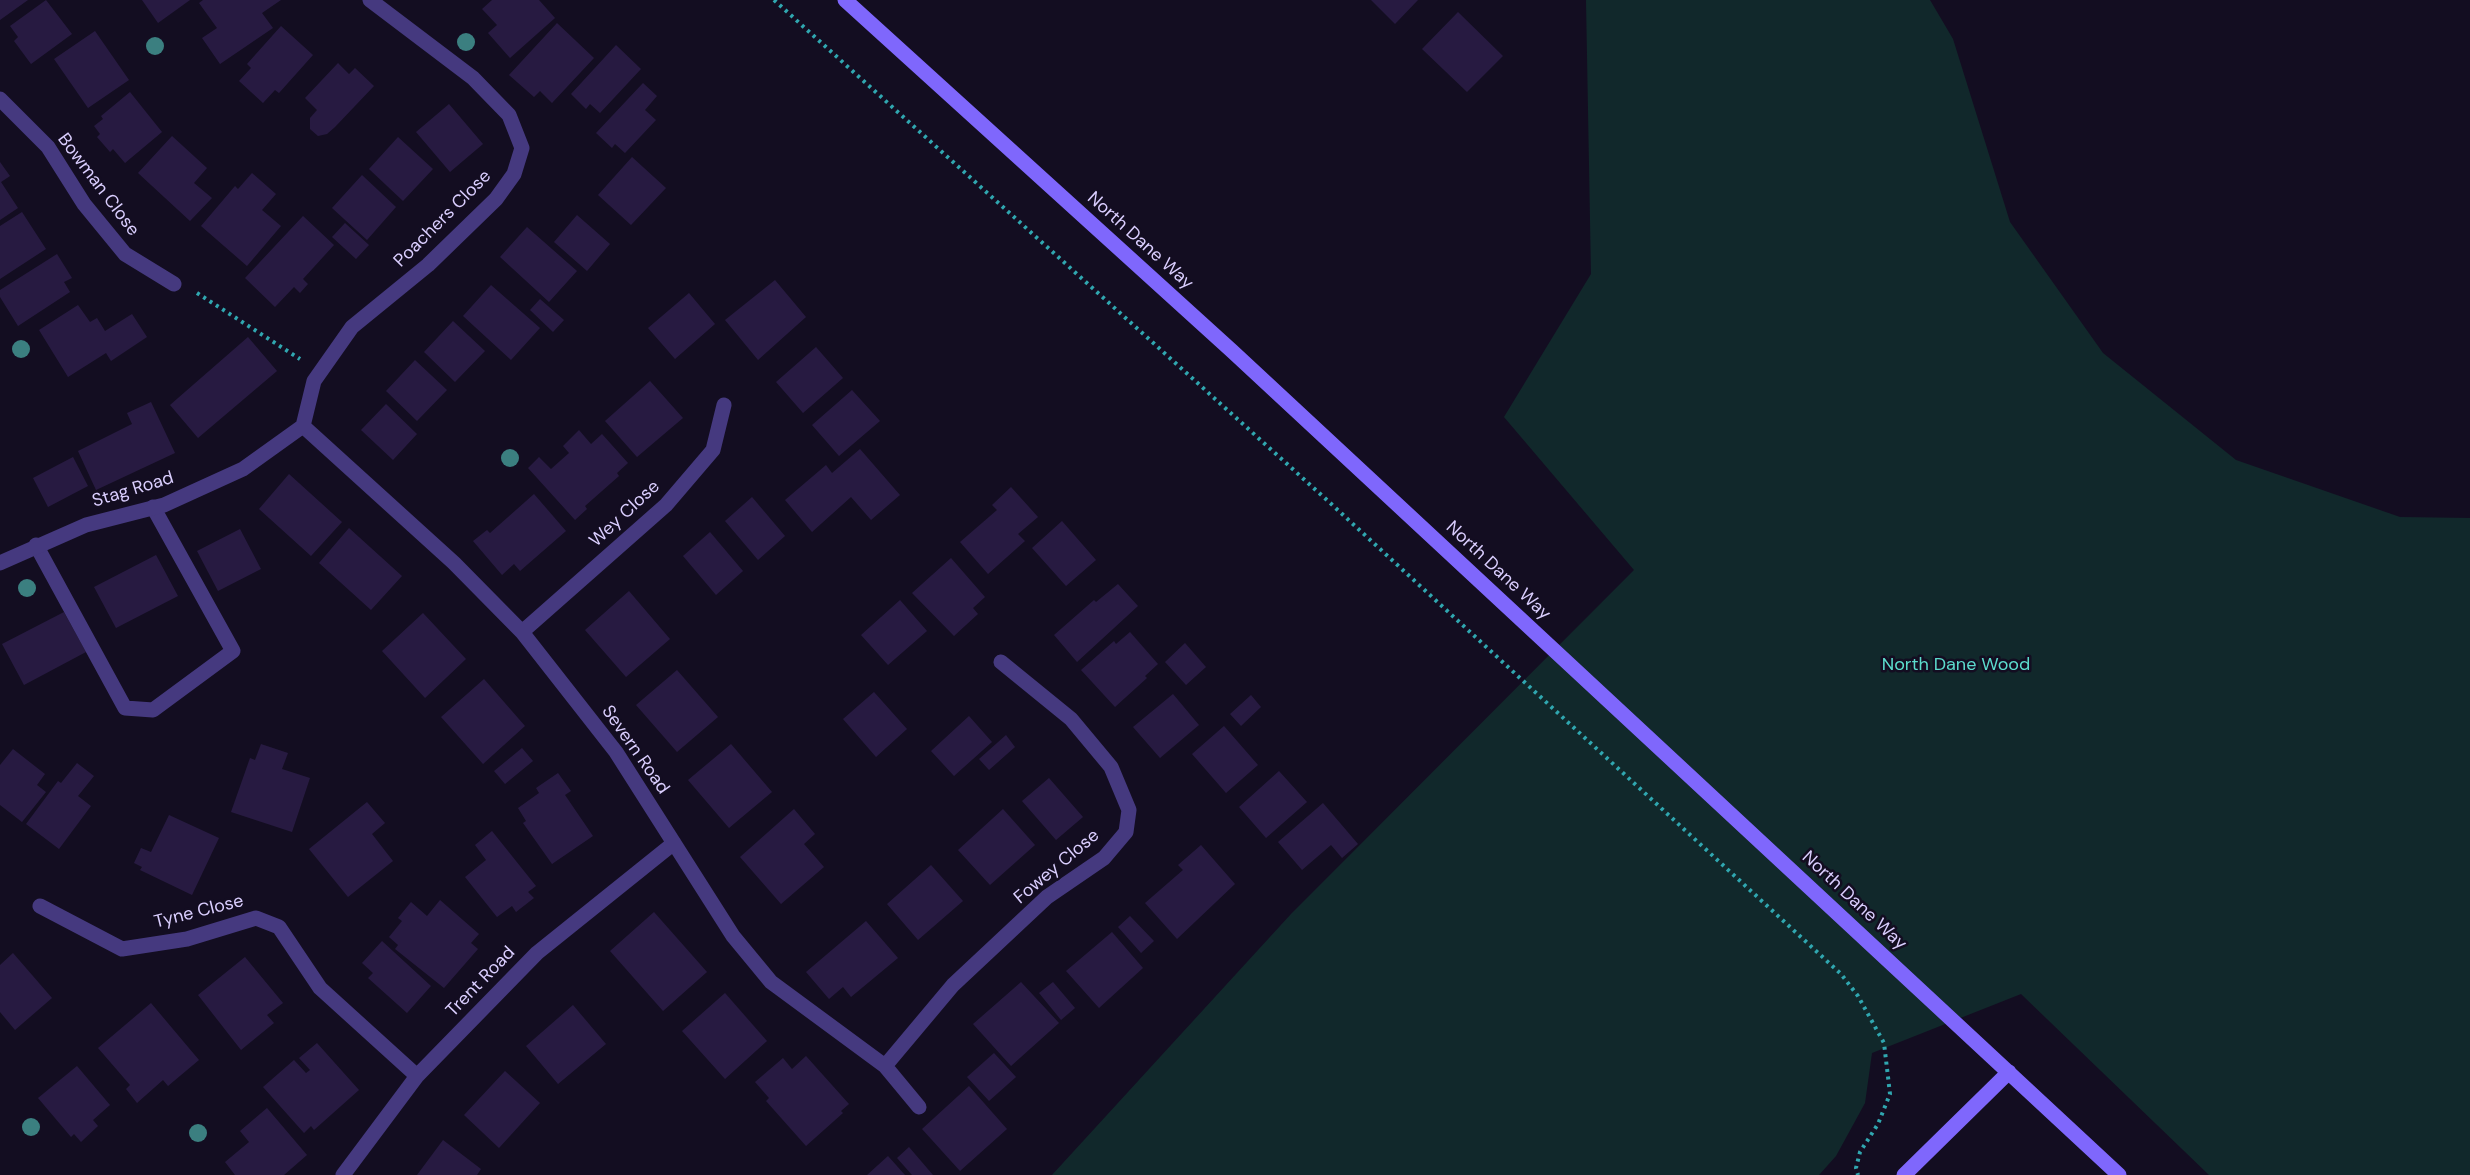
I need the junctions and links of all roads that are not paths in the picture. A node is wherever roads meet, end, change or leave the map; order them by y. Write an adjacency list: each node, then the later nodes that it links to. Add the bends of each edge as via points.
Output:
1 (370, 0): 6 (street, Poachers Close, via 473,78 509,115 522,148 514,174 495,199 428,265 352,327 314,381)
2 (845, 0): 15 (street, North Dane Way, via 1232,351)
3 (0, 99): 4 (street, Bowman Close, via 48,147 84,204 125,254)
4 (174, 284)
5 (724, 405): 10 (street, Wey Close, via 712,450 666,505)
6 (303, 426): 7 (street, Stag Road, via 243,469); 10 (street, Severn Road, via 454,562)
7 (153, 507): 8 (street, Stag Road, via 86,525); 8 (street, via 233,651 153,711 124,708)
8 (36, 545): 9 (street, Stag Road)
9 (0, 563)
10 (522, 632): 12 (street, Severn Road, via 616,752)
11 (1001, 662): 14 (street, Fowey Close, via 1071,719 1111,767 1130,810 1126,832 1104,858 1047,897 953,985)
12 (674, 843): 14 (street, Severn Road, via 733,936 771,982); 16 (street, Trent Road, via 537,953)
13 (40, 906): 16 (street, Tyne Close, via 122,949 187,939 255,918 279,927 320,988)
14 (885, 1066): 17 (street, Severn Road)
15 (2009, 1072): 19 (street); 20 (street, North Dane Way)
16 (417, 1076): 18 (street, Trent Road)
17 (919, 1107)
18 (343, 1175)
19 (1904, 1175)
20 (2119, 1175)

